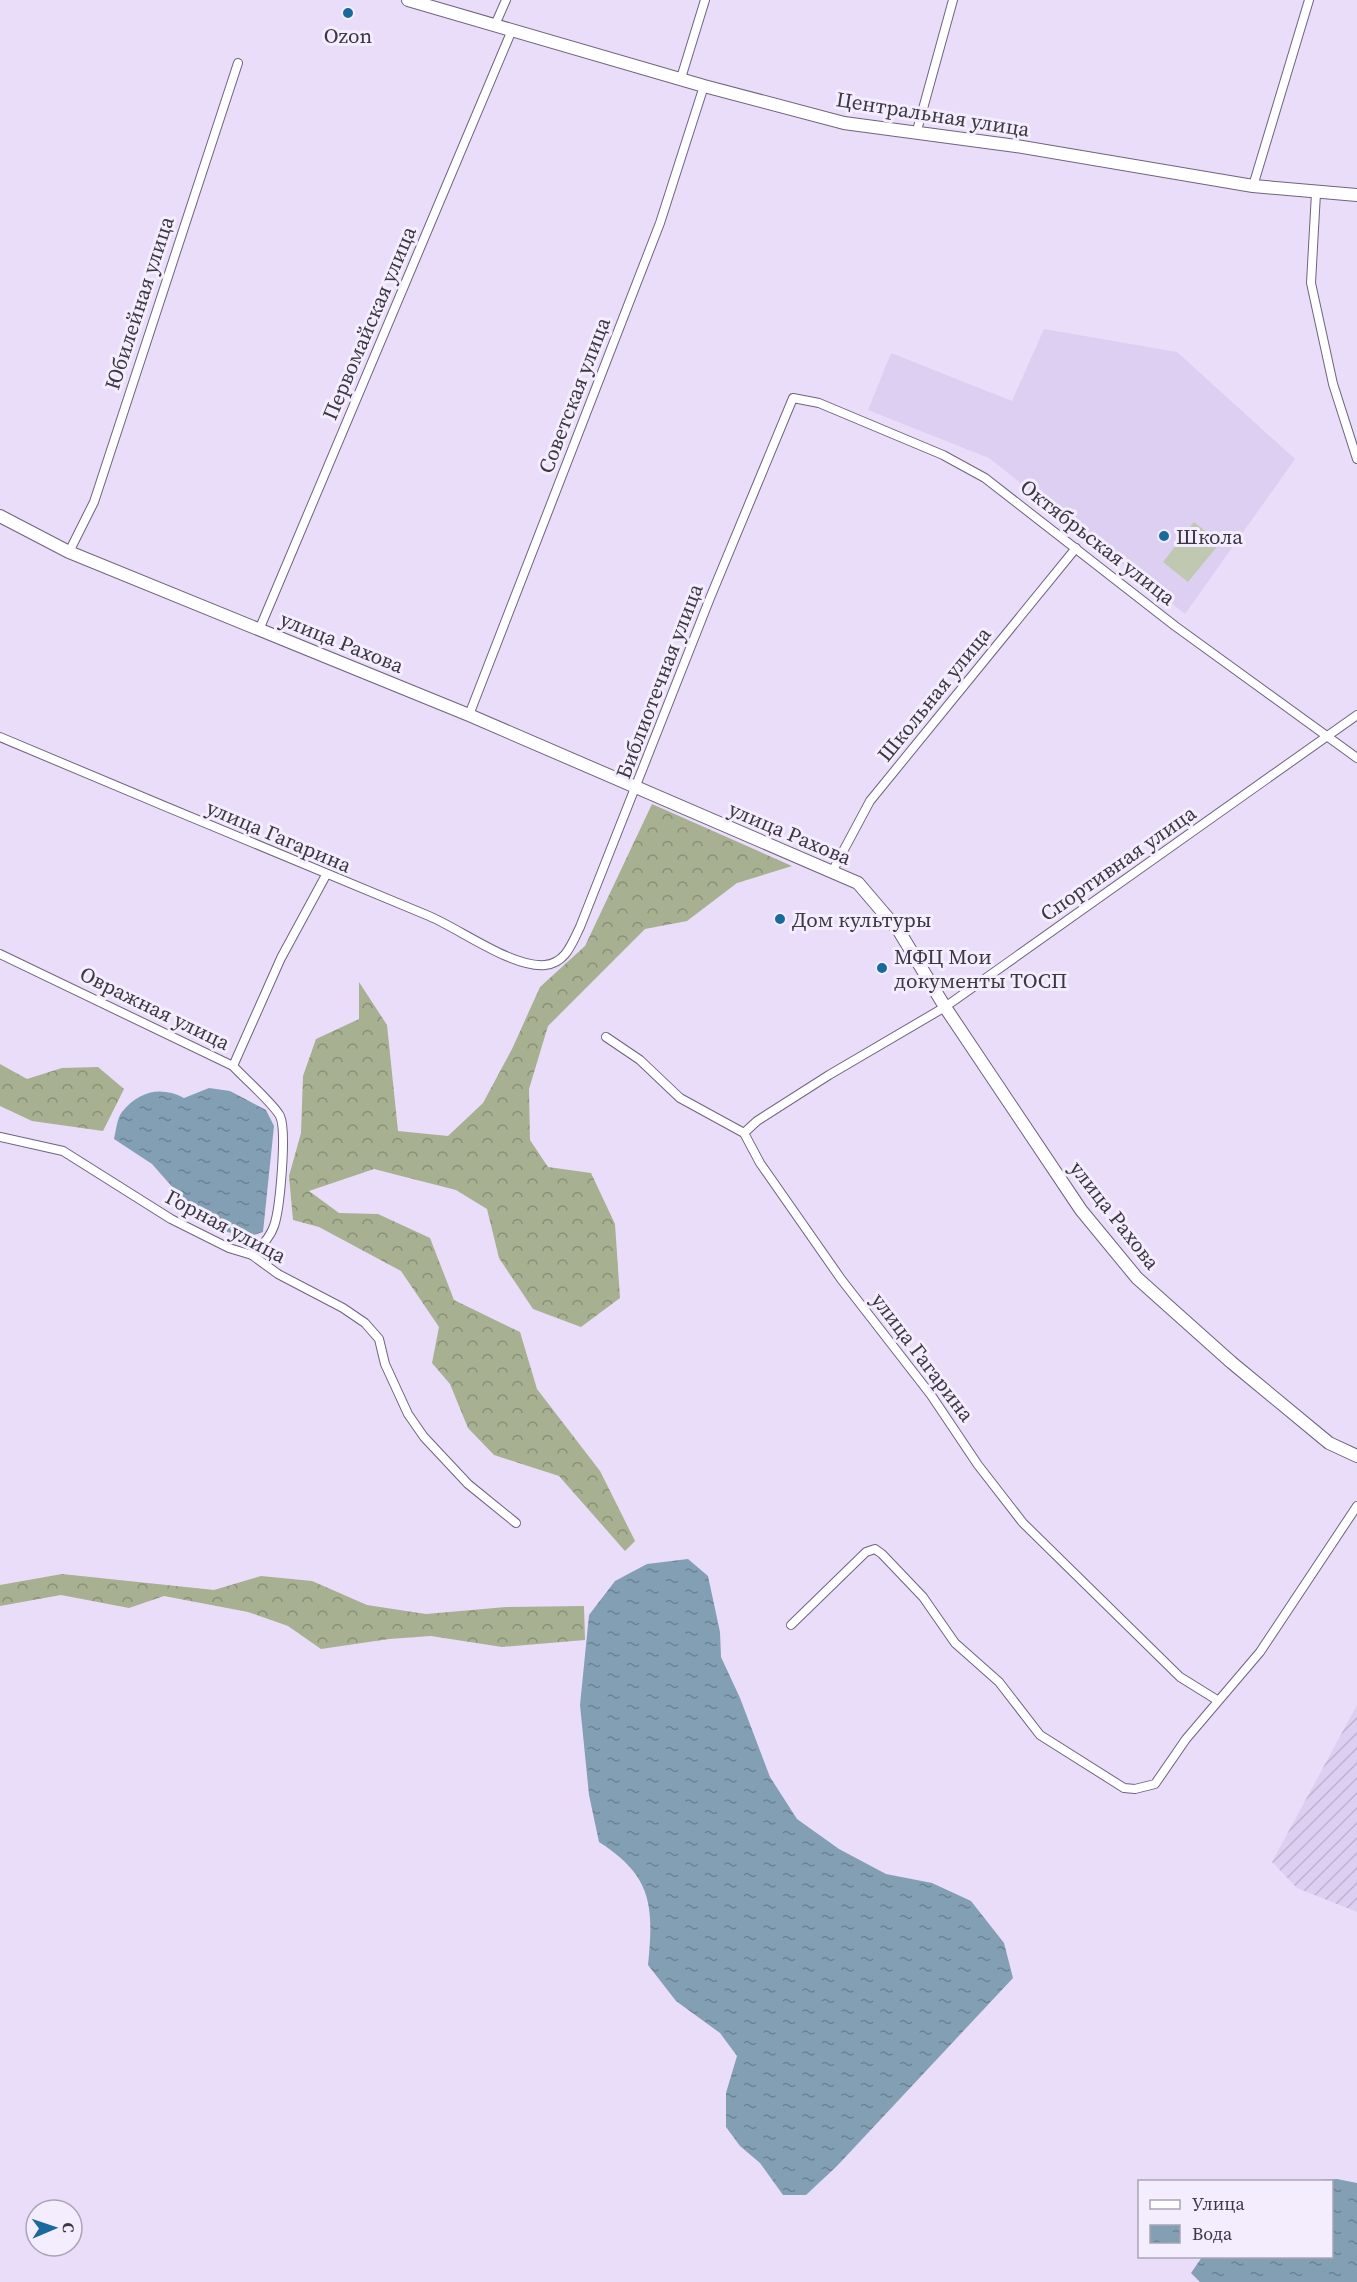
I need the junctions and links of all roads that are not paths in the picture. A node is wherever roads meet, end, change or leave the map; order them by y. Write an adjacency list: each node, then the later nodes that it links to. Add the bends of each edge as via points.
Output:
1 (408, 0): 6 (street, Центральная улица)
2 (506, 0): 6 (street)
3 (705, 0): 9 (street)
4 (953, 0): 11 (street)
5 (1309, 0): 12 (street)
6 (495, 25): 7 (street, Центральная улица)
7 (512, 30): 9 (street, Центральная улица); 20 (street, Первомайская улица)
8 (238, 63): 19 (street, Юбилейная улица, via 94,502)
9 (681, 78): 10 (street, Центральная улица)
10 (704, 86): 11 (street, Центральная улица, via 844,123); 21 (street, Советская улица, via 660,223)
11 (916, 134): 12 (street, Центральная улица, via 1016,146)
12 (1253, 186): 13 (street, Центральная улица)
13 (1316, 193): 14 (street, Центральная улица); 16 (street, via 1311,283 1333,384)
14 (1357, 195)
15 (793, 398): 18 (street, Октябрьская улица, via 819,403 960,464 985,478); 26 (street, Библиотечная улица)
16 (1357, 459)
17 (0, 516): 19 (street, улица Рахова)
18 (1076, 548): 24 (street, Октябрьская улица, via 1175,626); 27 (street, Школьная улица, via 870,801)
19 (69, 552): 20 (street, улица Рахова)
20 (259, 630): 21 (street, улица Рахова)
21 (468, 715): 26 (street, улица Рахова)
22 (1357, 715): 24 (street, Спортивная улица)
23 (0, 737): 28 (street, улица Гагарина)
24 (1328, 737): 25 (street, Октябрьская улица); 31 (street, Спортивная улица)
25 (1357, 758)
26 (636, 788): 27 (street, улица Рахова); 30 (street, Библиотечная улица, via 580,927 566,954)
27 (832, 872): 31 (street, улица Рахова, via 858,883 899,931)
28 (326, 875): 30 (street, улица Гагарина, via 432,918 517,960); 33 (street, Овражная улица, via 281,958)
29 (0, 954): 33 (street, Овражная улица)
30 (545, 965)
31 (945, 1007): 34 (street, Спортивная улица, via 829,1075); 37 (street, улица Рахова, via 1081,1210 1137,1278 1329,1443)
32 (606, 1037): 34 (street, via 640,1060 680,1098)
33 (233, 1066): 36 (street, via 279,1114 283,1125 274,1227 264,1245)
34 (744, 1133): 41 (street, улица Гагарина, via 841,1279 932,1395 978,1465 1023,1523 1180,1677)
35 (0, 1137): 36 (street, Горная улица, via 63,1150 171,1219)
36 (252, 1255): 39 (street, Горная улица, via 365,1323 379,1339 385,1364 408,1414 424,1437 468,1484)
37 (1357, 1456)
38 (1357, 1506): 41 (street, via 1260,1652)
39 (516, 1523)
40 (791, 1625): 41 (street, via 866,1552 875,1549 923,1597 955,1643 999,1682 1040,1735 1124,1788 1155,1784)
41 (1217, 1700)

